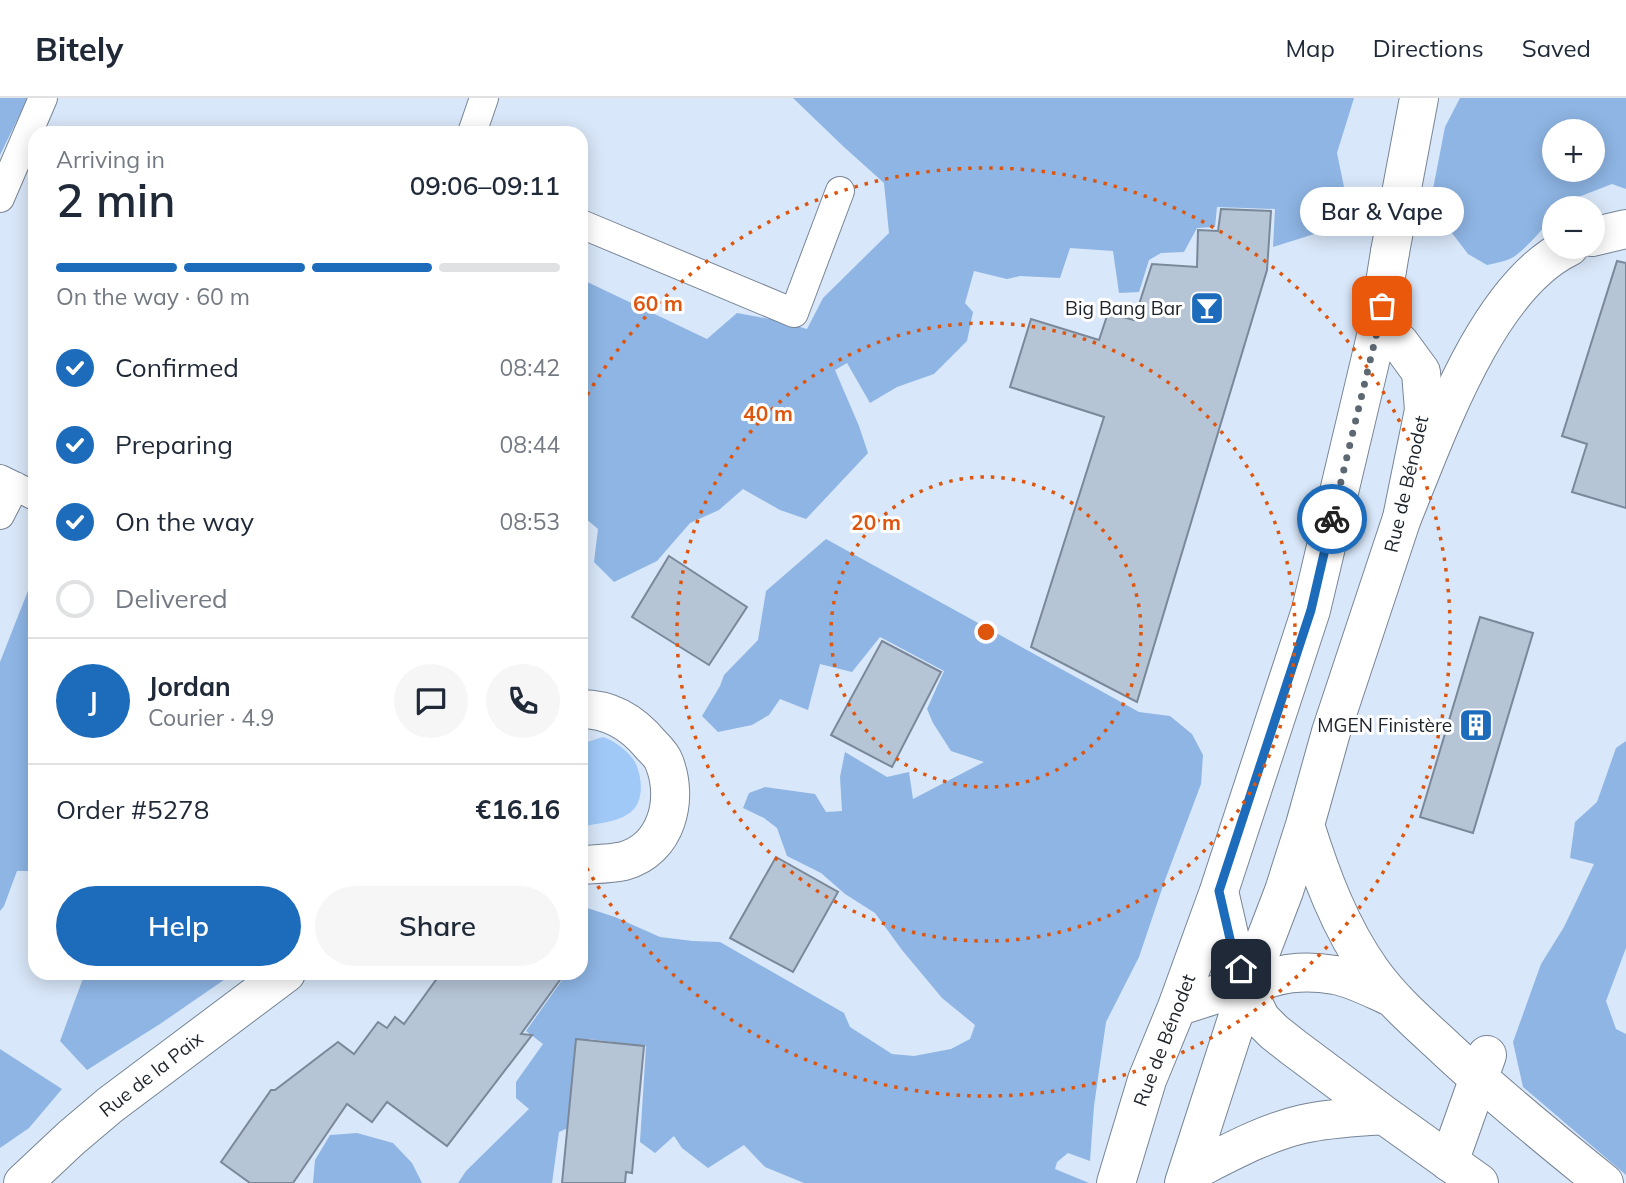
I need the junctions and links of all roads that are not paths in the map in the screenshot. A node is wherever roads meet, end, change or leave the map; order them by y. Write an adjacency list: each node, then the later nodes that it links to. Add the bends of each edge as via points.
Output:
1 (43, 98): 4 (lane)
2 (484, 98): 5 (lane)
3 (1419, 98): 13 (street, Rue de Bénodet)
4 (31, 126)
5 (474, 126)
6 (28, 133): 8 (lane)
7 (840, 191): 9 (lane, via 794,313)
8 (0, 198)
9 (588, 227)
10 (1626, 229): 11 (street)
11 (1605, 234)
12 (1549, 259): 16 (street, via 1500,310 1463,376)
13 (1377, 332): 16 (street, Rue de Bénodet, via 1399,342 1421,372 1424,410); 20 (street, Rue de Bénodet, via 1311,610)
14 (17, 487): 15 (lane)
15 (0, 516)
16 (1402, 517): 18 (street, Rue de Bénodet)
17 (588, 709): 19 (street, via 611,713 632,726 664,759 671,797 668,817 653,844 625,861)
18 (1305, 825): 22 (street); 23 (street, via 1347,932)
19 (588, 864)
20 (1219, 891): 22 (street, via 1230,939); 24 (street, Rue de Bénodet)
21 (277, 980): 29 (street, Rue de la Paix, via 110,1105)
22 (1248, 985): 23 (street, via 1282,974 1317,973 1362,984); 24 (street); 26 (street, via 1261,1019 1274,1032); 28 (street)
23 (1391, 998): 25 (street)
24 (1177, 1007): 30 (street, Rue de Bénodet, via 1147,1080)
25 (1483, 1068): 27 (street); 31 (street)
26 (1384, 1115): 27 (street); 28 (street, via 1298,1125 1248,1144)
27 (1464, 1173)
28 (1186, 1178)
29 (23, 1183)
30 (1116, 1183)
31 (1604, 1183)

